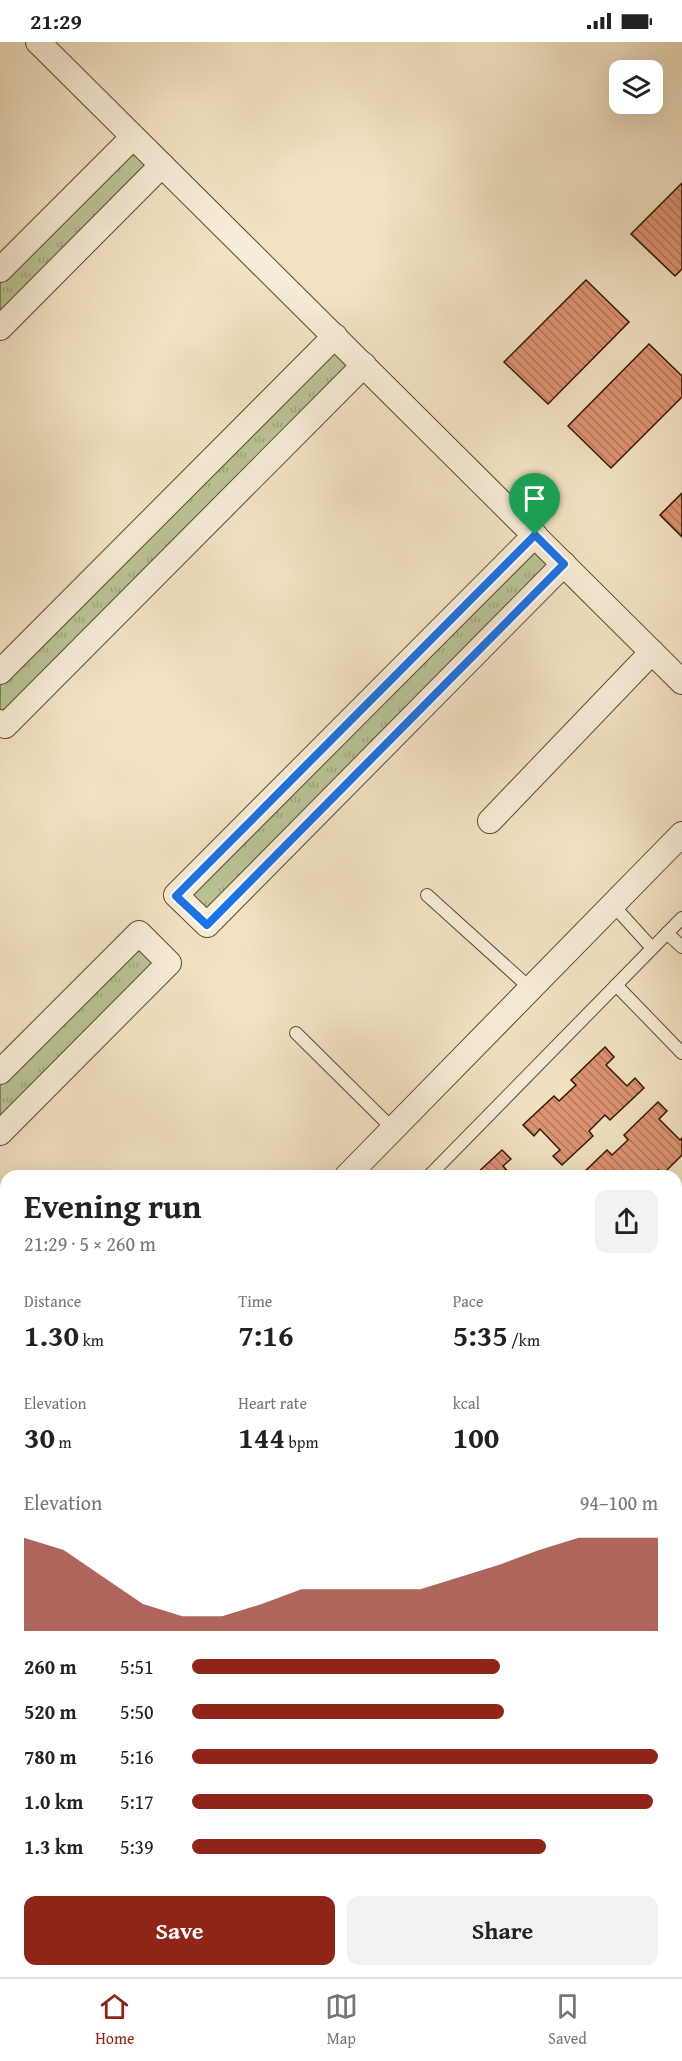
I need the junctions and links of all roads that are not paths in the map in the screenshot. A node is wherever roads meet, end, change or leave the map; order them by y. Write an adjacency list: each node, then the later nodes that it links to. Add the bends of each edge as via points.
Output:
1 (44, 44): 2 (street)
2 (134, 136): 3 (street); 4 (street)
3 (162, 165): 5 (street); 6 (street)
4 (0, 270)
5 (0, 328)
6 (335, 336): 7 (street); 11 (street)
7 (364, 365): 8 (street); 13 (street, via 5,726)
8 (535, 535): 9 (street); 9 (street, via 176,896 207,925)
9 (564, 564): 10 (street)
10 (652, 652): 12 (street); 14 (street)
11 (0, 672)
12 (682, 682)
13 (0, 722)
14 (490, 821)
15 (682, 834): 17 (street)
16 (427, 895): 23 (lane)
17 (613, 905): 21 (lane); 23 (street)
18 (682, 918): 19 (lane)
19 (667, 933): 20 (lane); 21 (lane)
20 (682, 947)
21 (652, 948): 22 (lane)
22 (616, 985): 25 (lane); 30 (lane)
23 (531, 990): 27 (street)
24 (296, 1034): 27 (lane)
25 (682, 1053)
26 (0, 1072): 28 (street, via 139,933 169,963)
27 (393, 1129): 29 (street)
28 (0, 1133)
29 (353, 1170)
30 (435, 1170)

